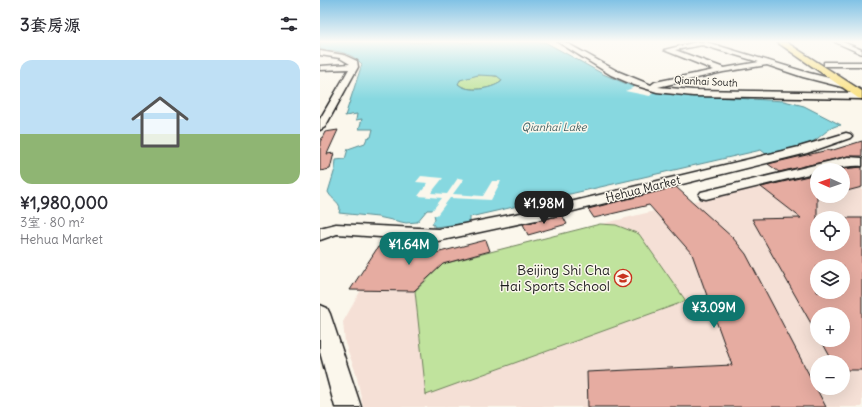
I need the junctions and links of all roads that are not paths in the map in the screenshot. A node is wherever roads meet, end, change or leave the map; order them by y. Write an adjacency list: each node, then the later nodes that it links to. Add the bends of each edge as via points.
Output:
1 (353, 61): 10 (street)
2 (592, 61): 15 (street, Qianhai South)
3 (698, 61): 12 (street)
4 (763, 61): 7 (street)
5 (809, 61): 13 (main road)
6 (822, 61): 8 (main road)
7 (770, 63): 12 (street); 13 (street, via 818,80)
8 (827, 64): 9 (street); 14 (main road)
9 (862, 64)
10 (354, 67): 11 (street); 17 (street)
11 (320, 68)
12 (723, 70): 15 (street)
13 (842, 84): 16 (main road)
14 (862, 86)
15 (648, 87): 16 (street, Qianhai South, via 686,92)
16 (862, 96)
17 (320, 127)
18 (846, 136): 21 (street, Hehua Market, via 803,150 541,214 438,235 336,229)
19 (862, 162): 20 (street, via 848,161)
20 (706, 195)
21 (320, 234)
22 (320, 314): 23 (street)
23 (348, 407)

